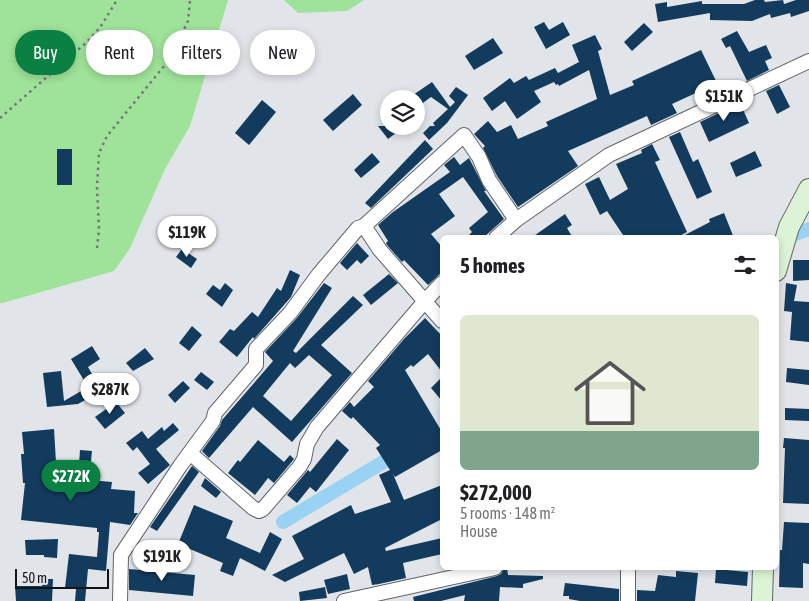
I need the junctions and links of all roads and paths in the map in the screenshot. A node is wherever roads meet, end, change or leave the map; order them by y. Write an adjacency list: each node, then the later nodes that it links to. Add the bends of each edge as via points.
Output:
1 (117, 0): 4 (path, via 87,42)
2 (190, 0): 9 (path, via 188,21 169,60 107,136 99,153)
3 (809, 61): 6 (street, via 609,155)
4 (0, 118)
5 (809, 189): 10 (main road, via 789,227)
6 (516, 220): 7 (street, via 464,135); 8 (street)
7 (364, 226): 12 (street, via 380,250); 14 (street, via 358,228 290,313 256,349 256,365 215,413 214,421)
8 (499, 235)
9 (97, 248)
10 (779, 261)
11 (440, 285): 12 (street)
12 (425, 301): 13 (street); 14 (street, via 317,427 306,444 300,466 263,508 258,511 253,508)
13 (440, 318)
14 (190, 453): 18 (street, via 121,555)
15 (486, 570): 19 (street)
16 (628, 570): 20 (street)
17 (763, 570): 21 (main road)
18 (120, 601)
19 (344, 601)
20 (628, 601)
21 (762, 601)

